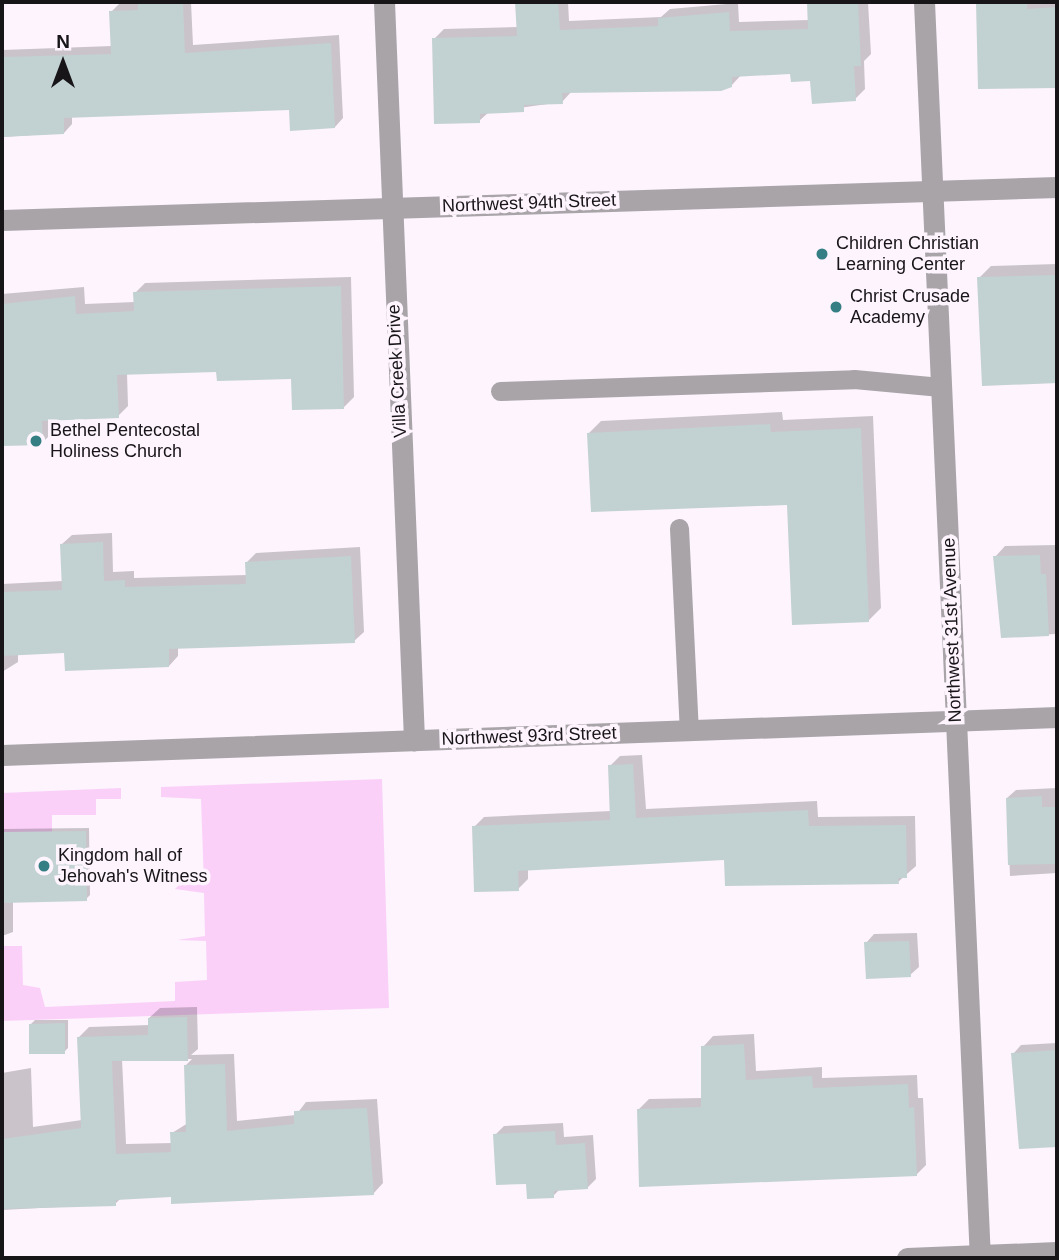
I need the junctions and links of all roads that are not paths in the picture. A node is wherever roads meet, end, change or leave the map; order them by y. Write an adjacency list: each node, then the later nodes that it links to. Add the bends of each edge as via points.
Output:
1 (384, 2): 5 (street, Villa Creek Drive)
2 (924, 2): 4 (street, Northwest 31st Avenue)
3 (1057, 187): 4 (street, Northwest 94th Street)
4 (933, 191): 5 (street, Northwest 94th Street); 7 (street, Northwest 31st Avenue)
5 (389, 208): 6 (street, Northwest 94th Street); 13 (street, Villa Creek Drive)
6 (2, 220)
7 (941, 387): 8 (lane, via 854,379); 11 (street, Northwest 31st Avenue)
8 (500, 391)
9 (679, 528): 12 (lane)
10 (1057, 717): 11 (street, Northwest 93rd Street)
11 (956, 721): 12 (street, Northwest 93rd Street); 16 (street, Northwest 31st Avenue)
12 (689, 730): 13 (street, Northwest 93rd Street)
13 (414, 740): 14 (street, Northwest 93rd Street)
14 (2, 755)
15 (1057, 1252): 16 (street)
16 (980, 1257): 17 (street)
17 (906, 1258)

